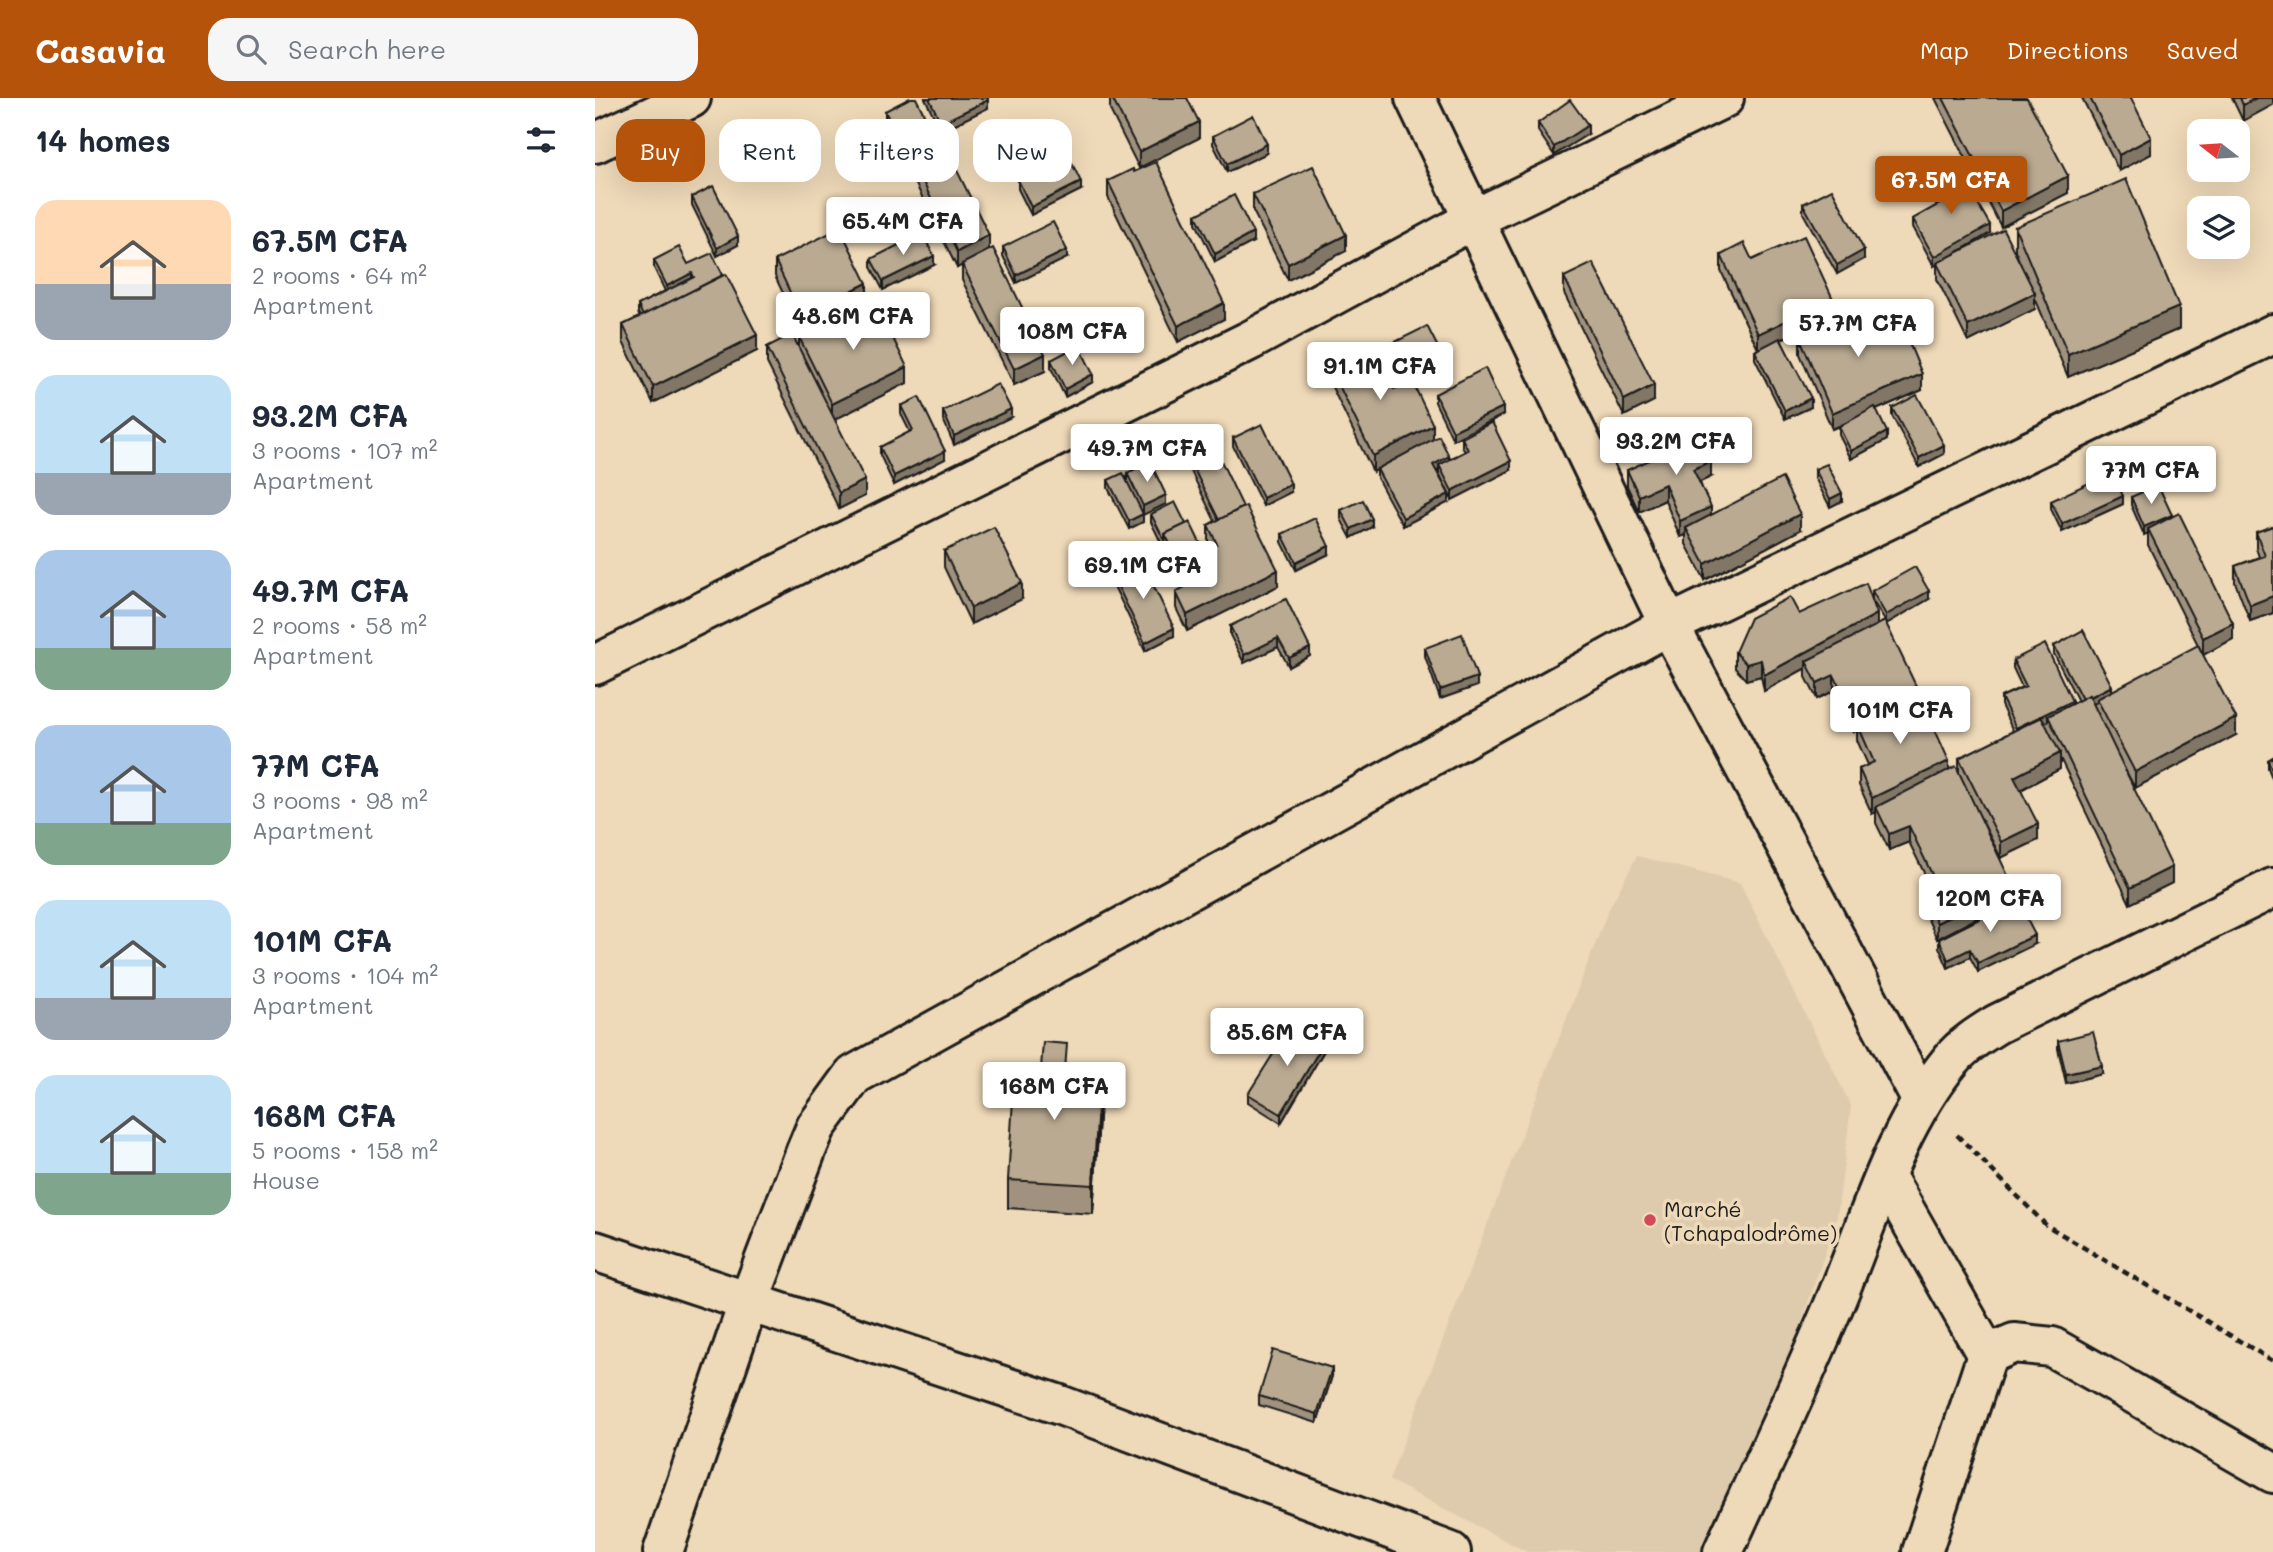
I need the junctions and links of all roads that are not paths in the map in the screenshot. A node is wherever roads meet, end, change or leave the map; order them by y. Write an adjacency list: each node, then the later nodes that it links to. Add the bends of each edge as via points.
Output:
1 (691, 98): 4 (street)
2 (1415, 98): 5 (street)
3 (1724, 98): 5 (street)
4 (595, 143)
5 (1474, 219): 7 (street); 8 (street, via 1251,340)
6 (2273, 334): 7 (street)
7 (1669, 625): 10 (street); 13 (street, via 854,1075 816,1127)
8 (595, 666)
9 (2273, 888): 10 (street, via 1997,1024 1952,1058)
10 (1922, 1101): 11 (street)
11 (1886, 1177): 14 (street); 18 (street, via 1831,1314)
12 (595, 1251): 13 (street)
13 (749, 1301): 16 (street); 17 (street, via 1060,1405)
14 (1987, 1355): 15 (street, via 2014,1343 2052,1347); 19 (street)
15 (2273, 1473)
16 (663, 1552)
17 (1451, 1552)
18 (1723, 1552)
19 (1921, 1552)

